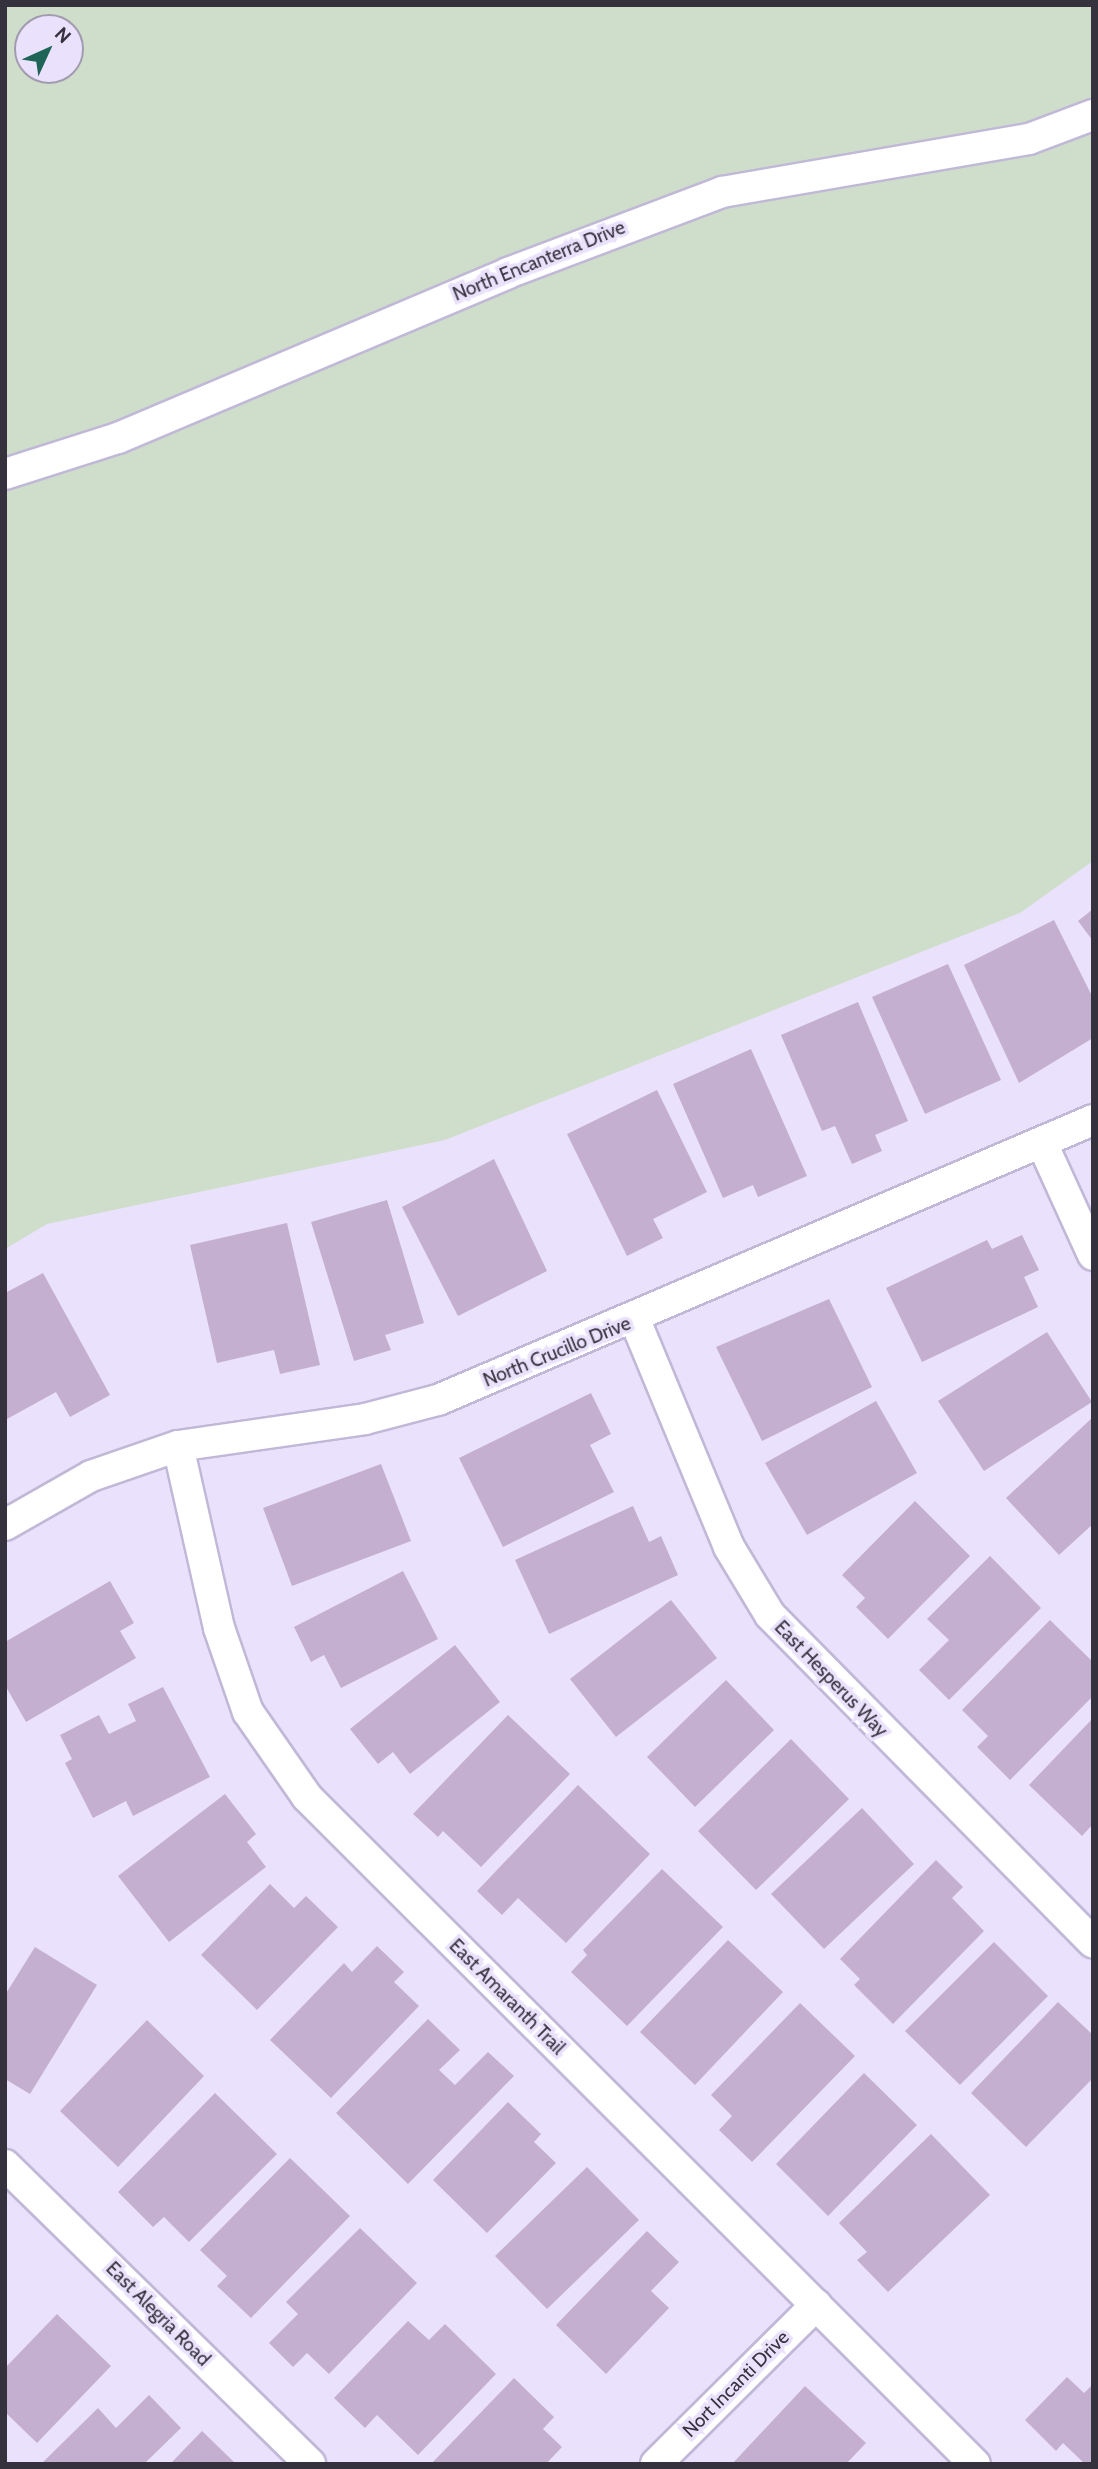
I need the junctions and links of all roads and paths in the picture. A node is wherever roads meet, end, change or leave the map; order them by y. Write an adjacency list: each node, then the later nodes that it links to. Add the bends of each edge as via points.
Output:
1 (1093, 115): 2 (street, North Encanterra Drive, via 1029,139 722,192 508,273 118,438)
2 (5, 474)
3 (1093, 1120): 4 (street, North Crucillo Drive)
4 (1042, 1143): 5 (street); 6 (street, North Crucillo Drive)
5 (1093, 1255)
6 (635, 1320): 7 (street, North Crucillo Drive, via 438,1401 365,1419); 9 (street, East Hesperus Way, via 729,1547 770,1615)
7 (178, 1446): 8 (street, North Crucillo Drive, via 92,1476); 11 (street, East Amaranth Trail, via 219,1628 248,1712 307,1797)
8 (5, 1525)
9 (1093, 1943)
10 (5, 2165): 12 (street, East Alegria Road)
11 (816, 2305): 13 (street, Nort Incanti Drive); 14 (street, East Amaranth Trail)
12 (310, 2464)
13 (656, 2464)
14 (975, 2464)

